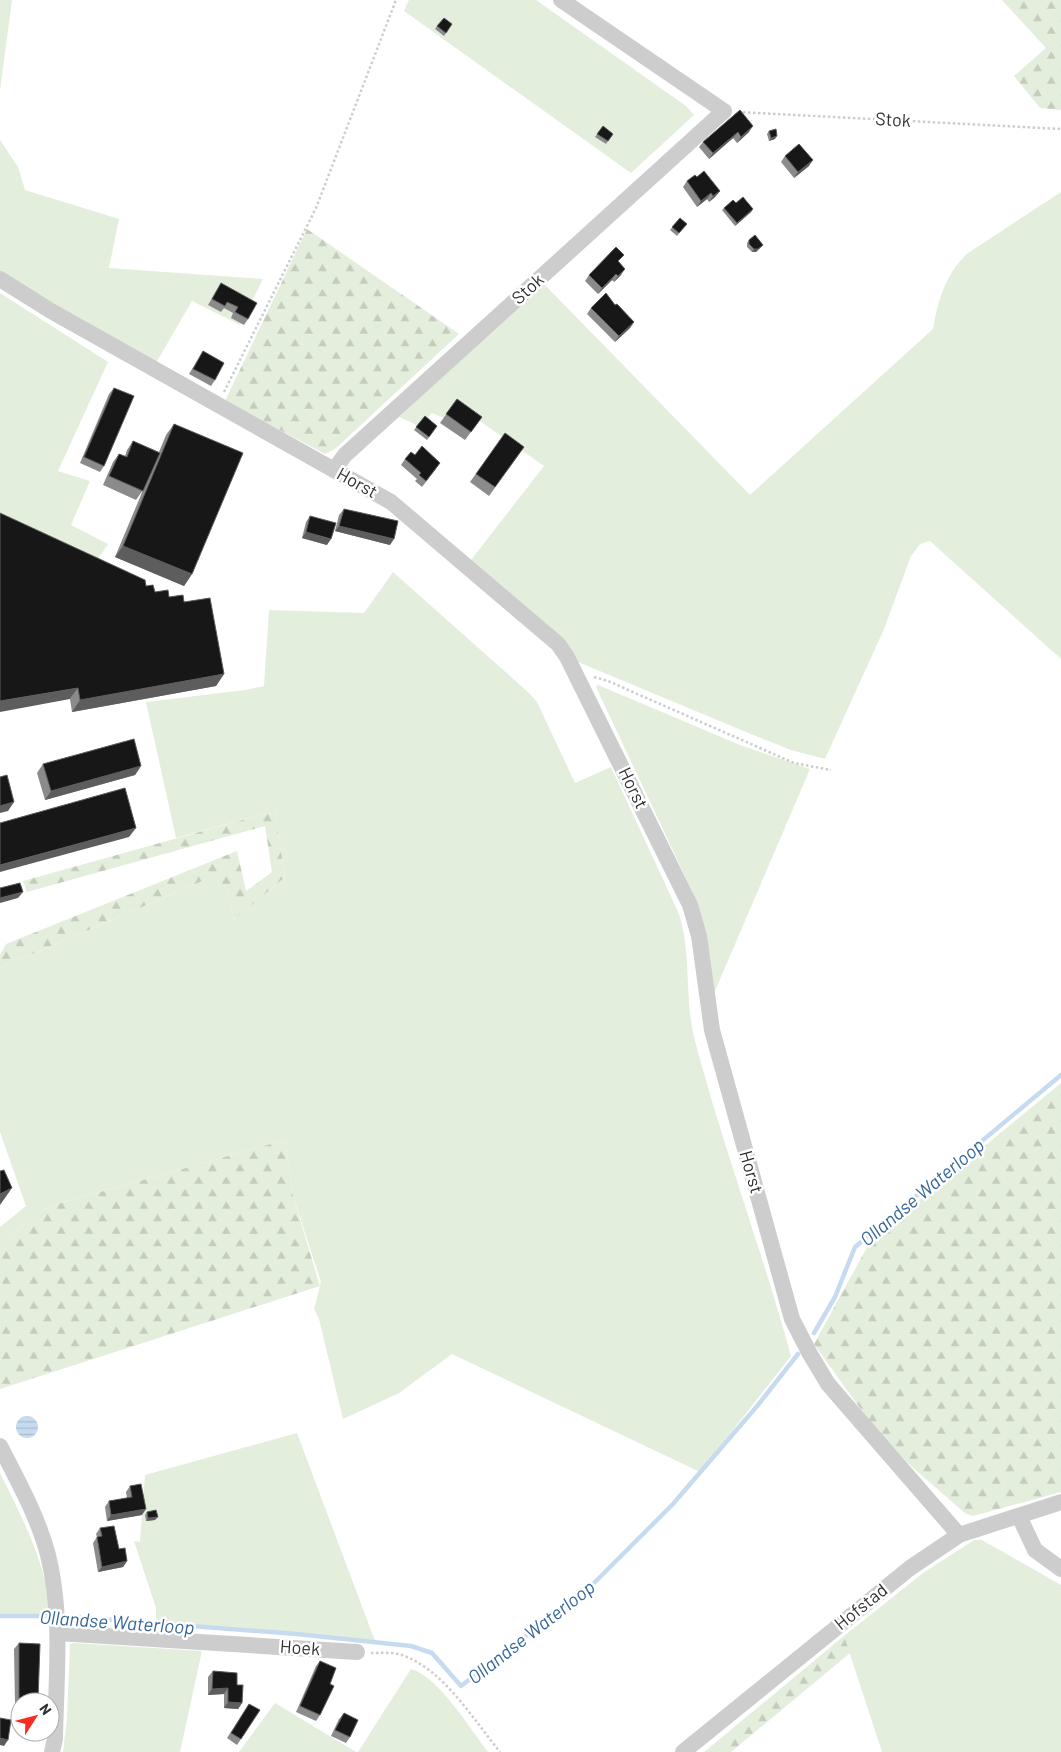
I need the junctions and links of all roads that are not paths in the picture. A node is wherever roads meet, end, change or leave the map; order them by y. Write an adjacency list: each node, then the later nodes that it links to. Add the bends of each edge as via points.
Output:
1 (560, 0): 3 (street, Stok, via 724,111 345,455)
2 (0, 279): 3 (street, Horst)
3 (334, 470): 7 (street, Horst, via 391,502 558,644 576,672 690,904 699,936 712,1030 792,1319 828,1384)
4 (0, 1446): 9 (street, via 33,1514 48,1555)
5 (1061, 1502): 6 (street, Hofstad)
6 (1019, 1516): 7 (street, Hofstad); 8 (street, via 1035,1550)
7 (959, 1535): 12 (street, Hofstad, via 910,1568)
8 (1061, 1569)
9 (58, 1629): 10 (street, Hoek); 11 (street)
10 (357, 1652)
11 (52, 1752)
12 (683, 1752)

